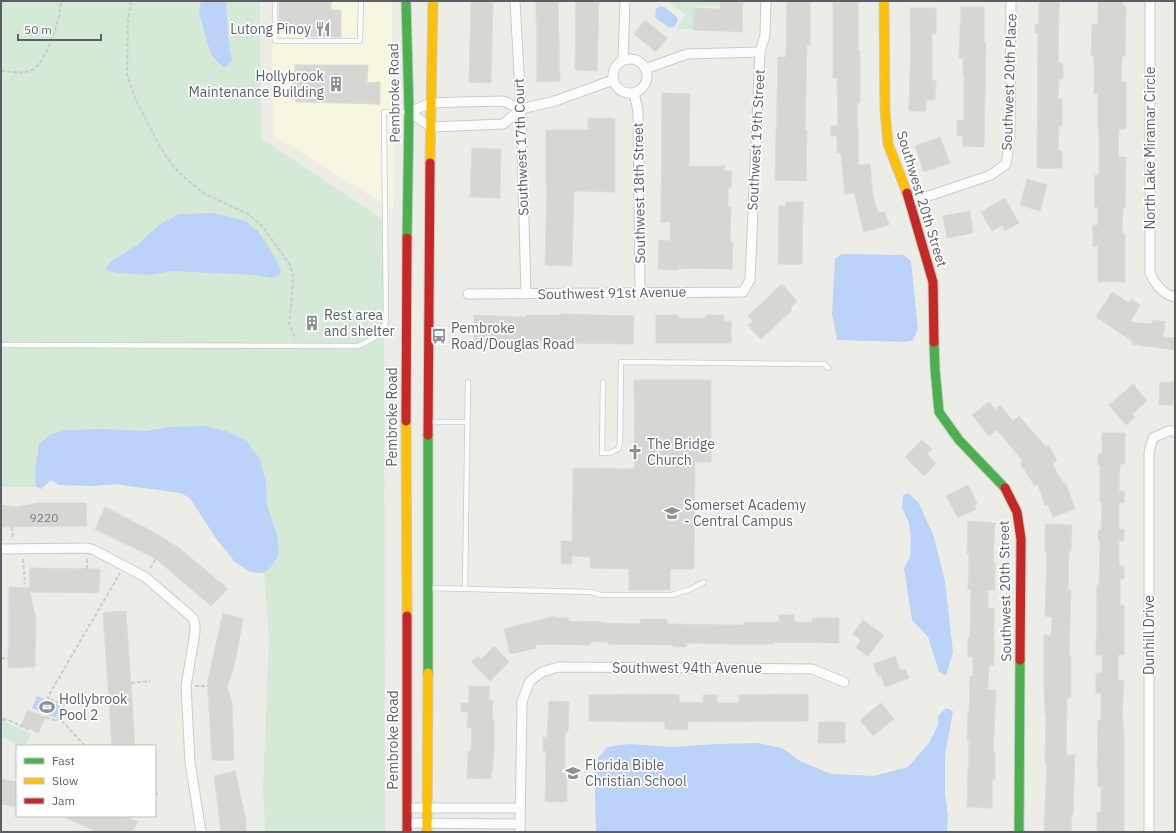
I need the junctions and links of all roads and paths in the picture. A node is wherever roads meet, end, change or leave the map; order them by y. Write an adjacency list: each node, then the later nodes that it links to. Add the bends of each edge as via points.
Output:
1 (61, 1): 16 (path, via 56,26 38,66 30,72)
2 (131, 1): 30 (path, via 126,75 135,98 172,165 206,194 248,214 263,227 290,265 293,277 289,324)
3 (275, 1): 4 (lane, via 275,41 360,41)
4 (361, 1)
5 (406, 1): 21 (main road, Pembroke Road)
6 (433, 1): 19 (main road, Pembroke Road)
7 (515, 1): 20 (street, Southwest 17th Court)
8 (625, 1): 14 (street)
9 (766, 1): 13 (street, Southwest 19th Street, via 765,35)
10 (884, 1): 23 (main road, Southwest 20th Street, via 885,110 888,144)
11 (1011, 1): 23 (street, Southwest 20th Place, via 1010,138 1006,164 991,175)
12 (1150, 1): 28 (street, North Lake Miramar Circle, via 1150,273 1162,291)
13 (760, 52): 15 (street, via 687,54); 24 (street, Southwest 19th Street)
14 (623, 60): 15 (street, via 636,60); 17 (street, via 614,70)
15 (646, 69): 18 (street, via 645,84)
16 (1, 71)
17 (612, 80): 18 (street, via 622,92); 20 (street, via 555,101)
18 (634, 93): 25 (street, Southwest 18th Street, via 638,111)
19 (431, 103): 20 (street, via 503,101); 21 (street); 22 (main road, Pembroke Road)
20 (521, 109): 22 (street, via 503,124); 27 (street, Southwest 17th Court)
21 (409, 112): 22 (street); 30 (lane, via 384,112 386,322 378,335 358,346); 34 (main road, Pembroke Road, via 406,357)
22 (431, 127): 34 (main road, Pembroke Road, via 429,225)
23 (911, 202): 64 (main road, Southwest 20th Street, via 933,282 935,369 939,412 959,440 1007,490 1017,512 1021,539)
24 (750, 280): 25 (street, Southwest 91st Avenue, via 743,292)
25 (640, 293): 27 (street, Southwest 91st Avenue)
26 (468, 294): 27 (street, Southwest 91st Avenue)
27 (526, 294)
28 (1175, 297)
29 (1, 345): 30 (lane)
30 (298, 346)
31 (828, 368): 33 (lane, via 824,364 621,362 620,443 618,449 610,453 602,453)
32 (468, 382): 35 (lane)
33 (603, 382)
34 (417, 422): 35 (lane); 44 (main road, Pembroke Road); 58 (main road, Pembroke Road)
35 (467, 422): 45 (lane)
36 (1175, 431): 65 (street, Dunhill Drive, via 1168,431 1154,438 1149,452)
37 (12, 526): 38 (path)
38 (13, 548): 39 (street); 40 (street)
39 (22, 548): 41 (street, via 87,548); 43 (path)
40 (1, 549)
41 (123, 565): 53 (path, via 47,699 65,706); 63 (street, via 144,577 193,618 194,646 186,686 190,762)
42 (704, 582): 45 (lane, via 672,595 601,595 592,592)
43 (25, 584)
44 (427, 588): 45 (lane); 57 (main road, Pembroke Road)
45 (465, 589)
46 (1, 658): 47 (path)
47 (8, 659)
48 (150, 681): 49 (path)
49 (130, 682)
50 (844, 682): 59 (street, Southwest 94th Avenue, via 812,669 558,667 542,672 530,680 522,701)
51 (46, 717): 53 (path, via 57,721)
52 (56, 717): 53 (path)
53 (59, 719): 56 (path)
54 (3, 720): 55 (path)
55 (28, 728)
56 (84, 745)
57 (427, 807): 58 (street); 59 (street); 61 (main road, Pembroke Road)
58 (407, 808): 60 (main road, Pembroke Road)
59 (520, 808): 62 (street)
60 (407, 828): 61 (street)
61 (427, 828): 62 (street)
62 (520, 828)
63 (201, 832)
64 (1019, 832)
65 (1149, 832)

